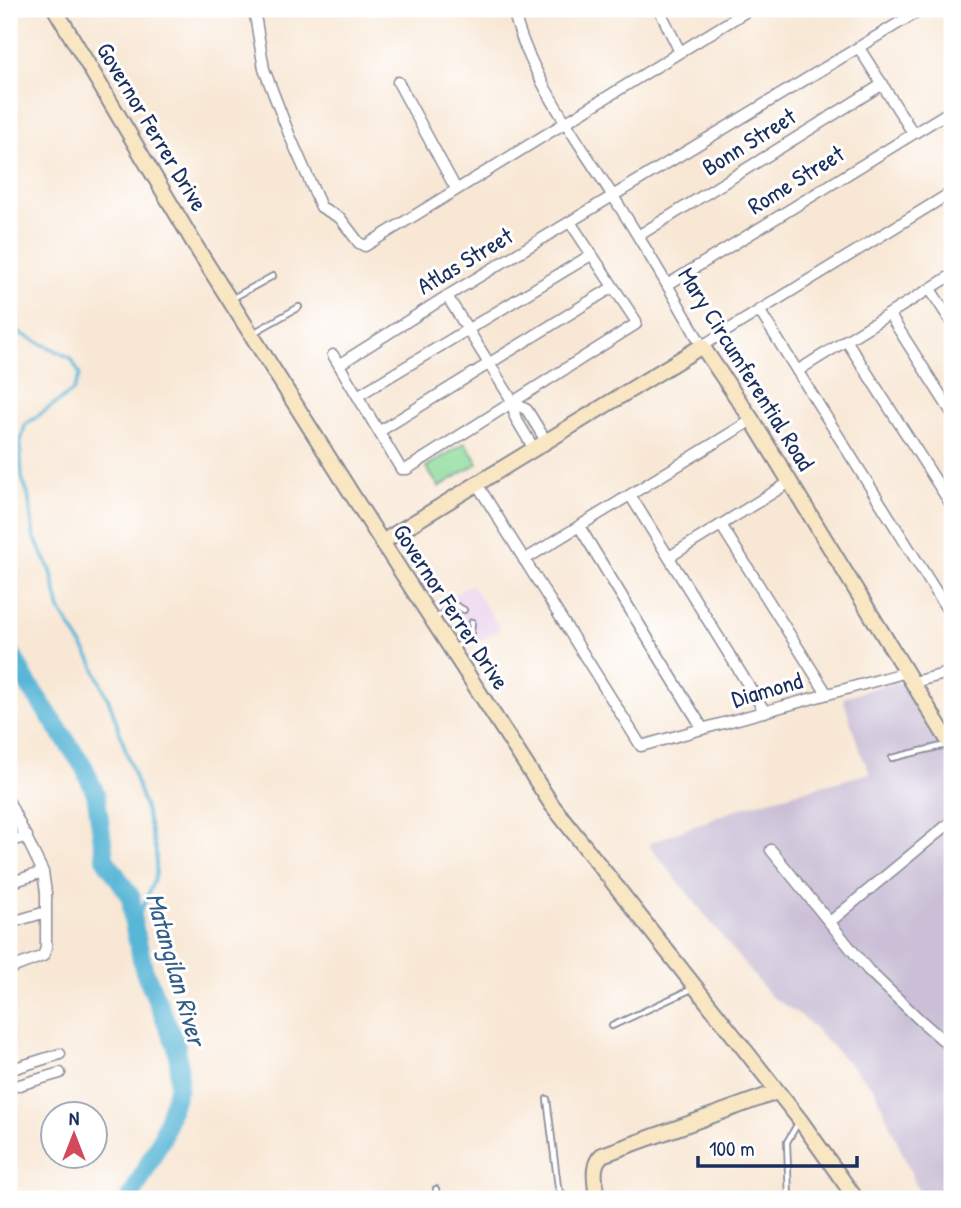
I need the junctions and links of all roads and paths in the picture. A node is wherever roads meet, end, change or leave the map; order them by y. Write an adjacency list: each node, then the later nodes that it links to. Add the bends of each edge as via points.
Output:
1 (55, 9): 26 (main road, Governor Ferrer Drive)
2 (254, 9): 14 (street, via 264,69 321,207 340,218 359,243 365,246)
3 (513, 9): 12 (street, Mary Circumferential Road, via 536,68)
4 (659, 9): 8 (street)
5 (750, 9): 8 (street)
6 (917, 12): 7 (street, Atlas Street)
7 (859, 48): 10 (street); 16 (street, Atlas Street)
8 (680, 52): 12 (street)
9 (398, 82): 14 (street)
10 (883, 84): 13 (street); 18 (street, Bonn Street)
11 (951, 114): 13 (street, Rome Street)
12 (565, 122): 14 (street); 16 (street, Mary Circumferential Road)
13 (913, 133): 22 (street, Rome Street)
14 (456, 189)
15 (952, 192): 28 (street)
16 (612, 195): 17 (street, Atlas Street); 18 (street, Mary Circumferential Road)
17 (570, 222): 19 (street); 25 (street, Atlas Street)
18 (638, 236): 22 (street, Mary Circumferential Road)
19 (591, 255): 23 (street); 31 (street)
20 (273, 275): 26 (lane)
21 (952, 275): 24 (street)
22 (667, 285): 34 (street, Mary Circumferential Road)
23 (613, 287): 35 (street); 38 (street, via 635,325)
24 (930, 289): 29 (street); 30 (street)
25 (447, 296): 31 (street); 37 (street, Atlas Street, via 337,360)
26 (229, 300): 32 (main road, Governor Ferrer Drive)
27 (299, 307): 32 (lane)
28 (759, 310): 34 (street); 36 (street)
29 (889, 314): 33 (street); 39 (street)
30 (952, 323)
31 (467, 329): 35 (street); 37 (street)
32 (251, 334): 49 (main road, Governor Ferrer Drive)
33 (846, 340): 36 (street); 46 (street)
34 (702, 346): 40 (main road, Mary Circumferential Road); 42 (main road)
35 (489, 363): 38 (street); 41 (street)
36 (797, 371): 53 (street)
37 (359, 395): 41 (street)
38 (513, 402): 41 (street, via 407,469 401,469); 42 (street, via 515,417)
39 (952, 413)
40 (752, 420): 43 (main road, Mary Circumferential Road); 45 (street)
41 (380, 431)
42 (540, 445): 44 (main road)
43 (790, 482): 47 (street); 58 (main road, Mary Circumferential Road)
44 (477, 484): 49 (main road); 51 (street)
45 (630, 495): 48 (street); 50 (street)
46 (952, 506)
47 (721, 525): 50 (street); 59 (street)
48 (579, 526): 51 (street); 61 (street)
49 (382, 542): 54 (main road, Governor Ferrer Drive)
50 (669, 557): 60 (street)
51 (524, 560): 61 (street, Diamond, via 638,744 645,746)
52 (464, 610): 54 (lane, via 452,606)
53 (952, 617)
54 (433, 620): 56 (main road, Governor Ferrer Drive)
55 (472, 622): 56 (lane, via 471,633)
56 (453, 651): 75 (main road, Governor Ferrer Drive, via 552,805)
57 (952, 672): 58 (street, Diamond)
58 (911, 677): 59 (street, Diamond); 62 (main road, Mary Circumferential Road)
59 (827, 694): 60 (street, Diamond)
60 (765, 712): 61 (street, Diamond)
61 (703, 729)
62 (951, 746): 63 (lane)
63 (891, 758)
64 (9, 804): 66 (street)
65 (952, 821): 72 (street)
66 (27, 836): 67 (street); 69 (street)
67 (9, 842)
68 (771, 849): 72 (street)
69 (43, 872): 70 (street); 71 (street)
70 (9, 883)
71 (46, 912): 73 (street); 74 (street, via 43,956)
72 (831, 921): 77 (street, via 868,970)
73 (9, 923)
74 (9, 969)
75 (696, 988): 76 (lane); 82 (main road, Governor Ferrer Drive)
76 (612, 1026)
77 (952, 1048)
78 (60, 1054): 79 (street)
79 (9, 1070)
80 (60, 1073): 81 (street)
81 (9, 1088)
82 (777, 1092): 84 (main road, Governor Ferrer Drive); 88 (main road, via 602,1154 594,1167)
83 (547, 1099): 87 (lane, via 558,1187)
84 (800, 1120): 89 (lane, via 787,1142); 90 (main road, Governor Ferrer Drive)
85 (436, 1189): 86 (lane)
86 (437, 1199)
87 (566, 1199)
88 (597, 1199)
89 (789, 1199)
90 (856, 1199)

